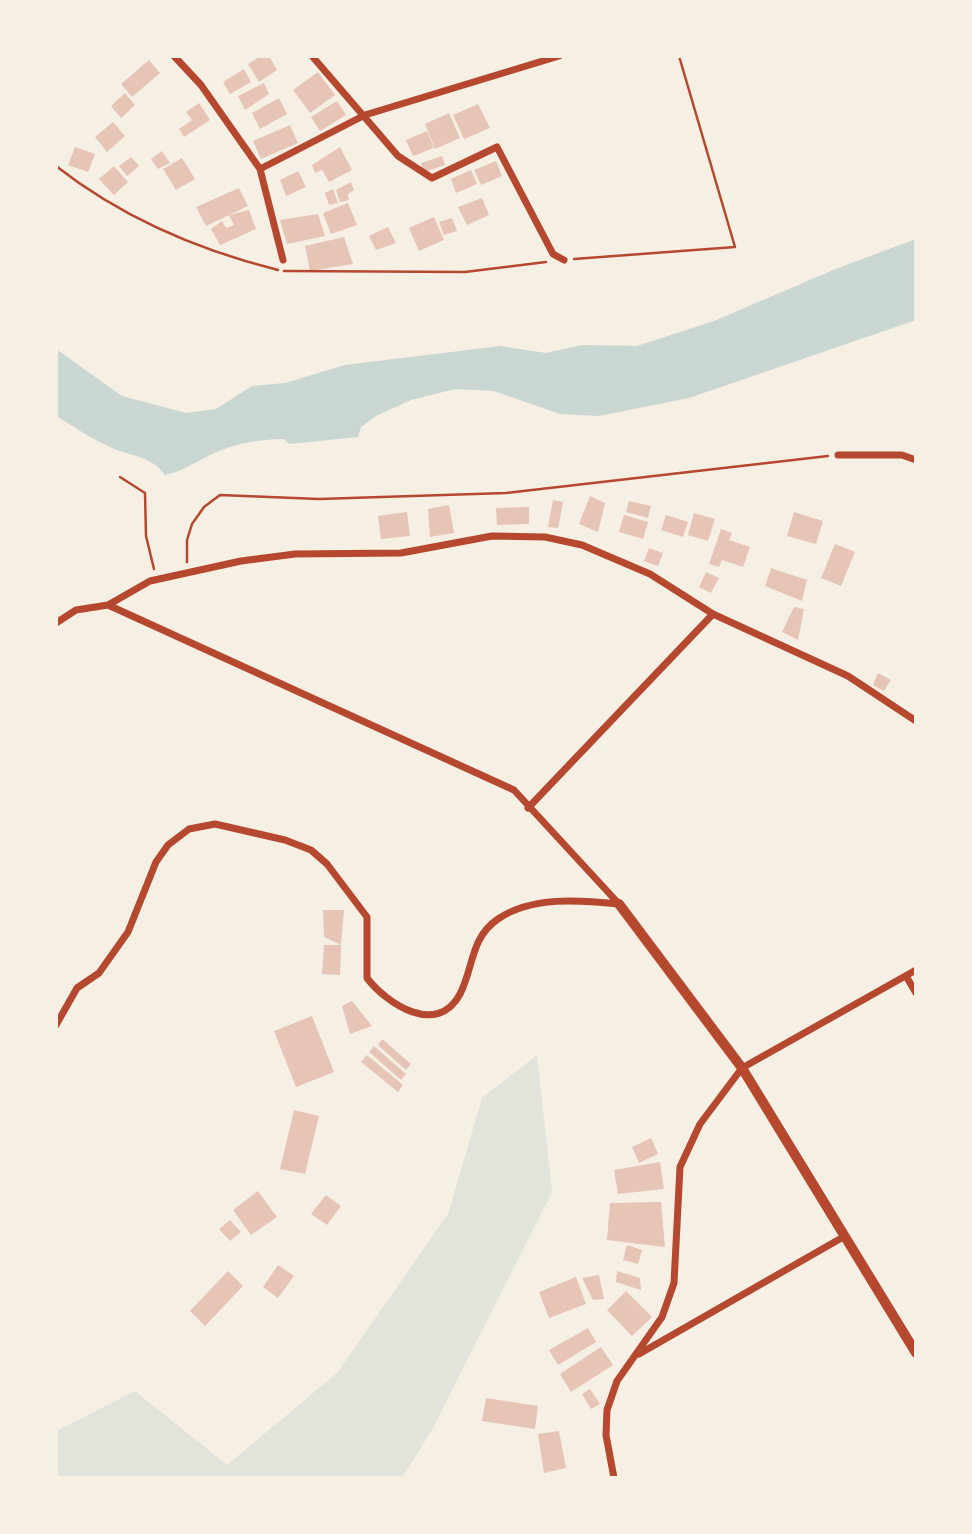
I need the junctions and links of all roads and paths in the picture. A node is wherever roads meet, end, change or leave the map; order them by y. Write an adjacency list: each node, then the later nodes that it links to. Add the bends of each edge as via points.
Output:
1 (174, 56): 7 (street, via 201,85)
2 (312, 56): 5 (street)
3 (559, 56): 5 (street)
4 (679, 56): 9 (path, via 735,247)
5 (365, 115): 7 (street); 9 (street, via 398,156 432,178 497,147 554,254)
6 (56, 166): 9 (path, via 162,231 221,255 292,273 465,272)
7 (260, 169): 8 (street)
8 (283, 260)
9 (564, 260)
10 (838, 455): 11 (street, via 902,455); 13 (path, via 506,492 319,499 220,495 192,524)
11 (916, 460)
12 (120, 477): 14 (path, via 145,493 146,536)
13 (187, 572): 14 (street); 16 (street, via 268,557 401,553 483,537 545,537 582,545 640,569)
14 (156, 579): 15 (street)
15 (108, 605): 17 (street, via 76,610); 19 (street, via 514,790)
16 (713, 614): 18 (street, via 848,676); 19 (street)
17 (56, 623)
18 (916, 721)
19 (528, 808): 20 (street)
20 (618, 904): 24 (street, via 543,903 513,910 478,938 460,994 450,1006 433,1014 416,1014 397,1007 367,978 367,917 311,850 215,824 189,829 168,845 156,862 128,932 99,973 78,988); 25 (street)
21 (916, 970): 22 (street)
22 (906, 976): 23 (street); 25 (street)
23 (916, 993)
24 (56, 1025)
25 (742, 1069): 26 (street); 28 (street, via 700,1124 680,1167 674,1283 662,1317)
26 (845, 1236): 27 (street); 28 (street)
27 (916, 1353)
28 (635, 1356): 29 (street, via 617,1381 607,1410 606,1435)
29 (614, 1478)

